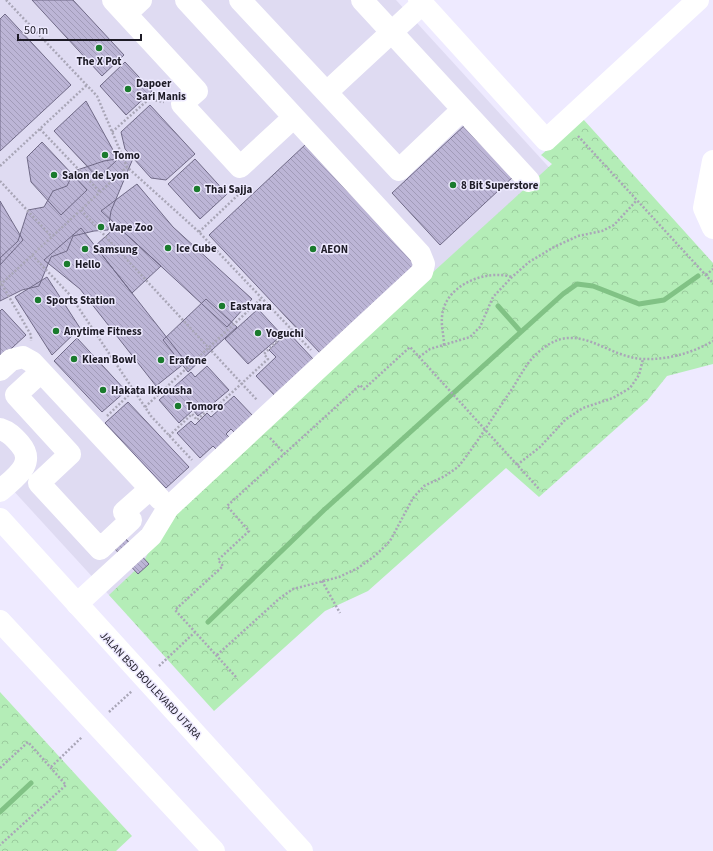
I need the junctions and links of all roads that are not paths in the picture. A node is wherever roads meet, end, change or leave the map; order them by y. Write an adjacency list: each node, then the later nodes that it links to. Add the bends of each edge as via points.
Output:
1 (186, 0): 12 (main road)
2 (240, 0): 10 (main road)
3 (362, 0): 9 (main road)
4 (698, 0): 6 (main road, via 546,140)
5 (704, 0): 8 (main road)
6 (421, 2): 9 (main road)
7 (127, 5): 12 (main road, via 197,91 182,104 240,167)
8 (713, 10)
9 (392, 32): 10 (main road); 11 (main road)
10 (327, 92): 11 (main road, via 399,170)
11 (462, 110): 14 (main road)
12 (293, 118): 21 (main road, via 420,254 424,264 422,272)
13 (713, 161): 15 (main road, via 704,208)
14 (529, 182)
15 (713, 228)
16 (36, 367): 17 (main road, via 23,357 12,360); 19 (main road); 19 (main road, via 16,395 70,454 39,483 100,549 131,520 124,512)
17 (0, 370)
18 (0, 429): 20 (main road, via 10,432 23,447 27,457 25,468)
19 (150, 489): 21 (main road)
20 (0, 491)
21 (168, 508): 23 (main road, via 151,536)
22 (0, 519): 23 (main road, JALAN BSD BOULEVARD UTARA)
23 (77, 604): 26 (main road, JALAN BSD BOULEVARD UTARA)
24 (0, 621): 25 (main road)
25 (214, 851)
26 (302, 851)

